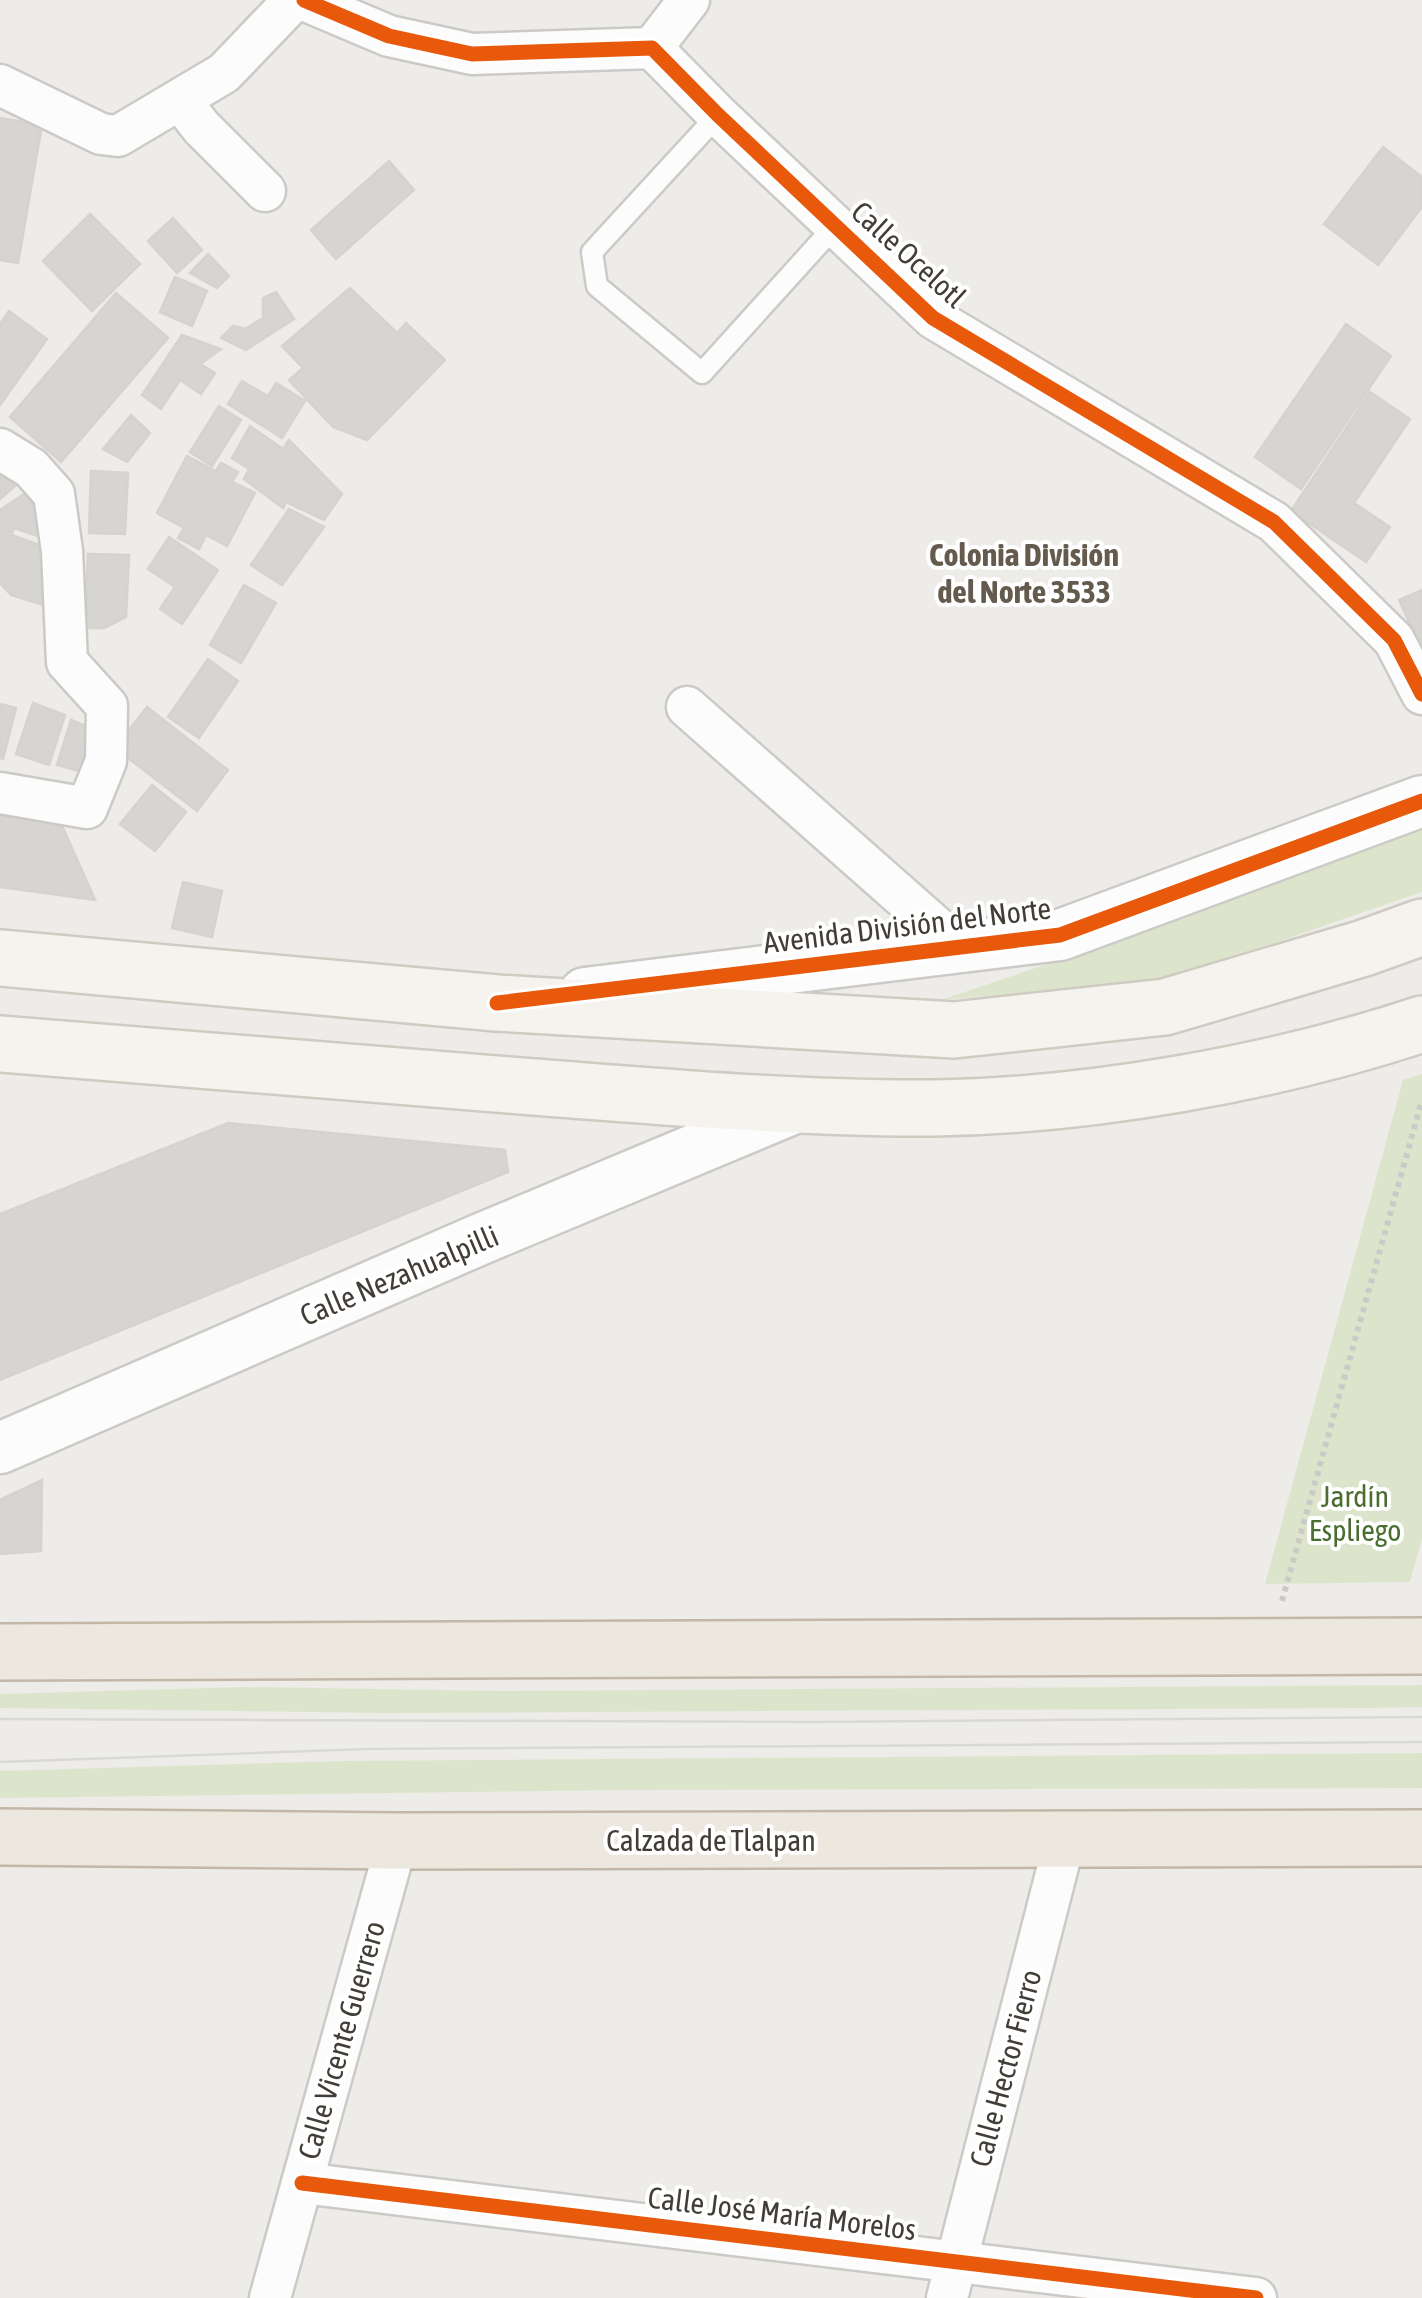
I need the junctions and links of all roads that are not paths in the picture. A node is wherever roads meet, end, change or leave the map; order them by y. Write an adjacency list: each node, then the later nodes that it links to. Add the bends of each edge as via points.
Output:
1 (294, 0): 6 (street, via 224,73)
2 (304, 0): 4 (street, via 389,36 472,54)
3 (689, 0): 4 (street)
4 (652, 48): 7 (street, Calle Ocelotl)
5 (0, 85): 6 (street, via 118,136)
6 (180, 100): 8 (street)
7 (718, 115): 9 (street, Calle Ocelotl); 9 (lane, via 592,252 597,286 702,374)
8 (264, 191)
9 (835, 226): 11 (street, Calle Ocelotl, via 933,318 1274,522 1394,640)
10 (0, 449): 13 (street, via 31,468 54,494 67,662 107,706 106,761 88,808)
11 (1422, 694)
12 (687, 708): 16 (street)
13 (0, 793)
14 (1422, 800): 16 (street, Avenida División del Norte, via 1060,935)
15 (1422, 927): 19 (main road, Avenida División del Norte, via 1165,1007 954,1030)
16 (958, 947): 19 (street, Avenida División del Norte)
17 (0, 958): 18 (main road, Avenida División del Norte)
18 (254, 980): 19 (main road, Avenida División del Norte); 22 (main road, via 232,988 215,1027 221,1044)
19 (498, 1003)
20 (1422, 1024): 23 (main road, via 1236,1072 1075,1099 937,1108)
21 (0, 1044): 22 (main road)
22 (246, 1066): 23 (main road)
23 (800, 1106): 24 (street, Calle Nezahualpilli)
24 (0, 1448)
25 (1422, 1646): 26 (highway)
26 (0, 1652)
27 (0, 1837): 30 (highway, Calzada de Tlalpan)
28 (1422, 1838): 29 (highway, Calzada de Tlalpan)
29 (1066, 1839): 30 (highway, Calzada de Tlalpan); 32 (street, Calle Hector Fierro)
30 (397, 1841): 31 (street, Calle Vicente Guerrero)
31 (302, 2182): 32 (street, Calle José María Morelos); 33 (street, Calle Vicente Guerrero)
32 (951, 2280): 34 (street, Calle José María Morelos)
33 (270, 2298)
34 (1256, 2298)

